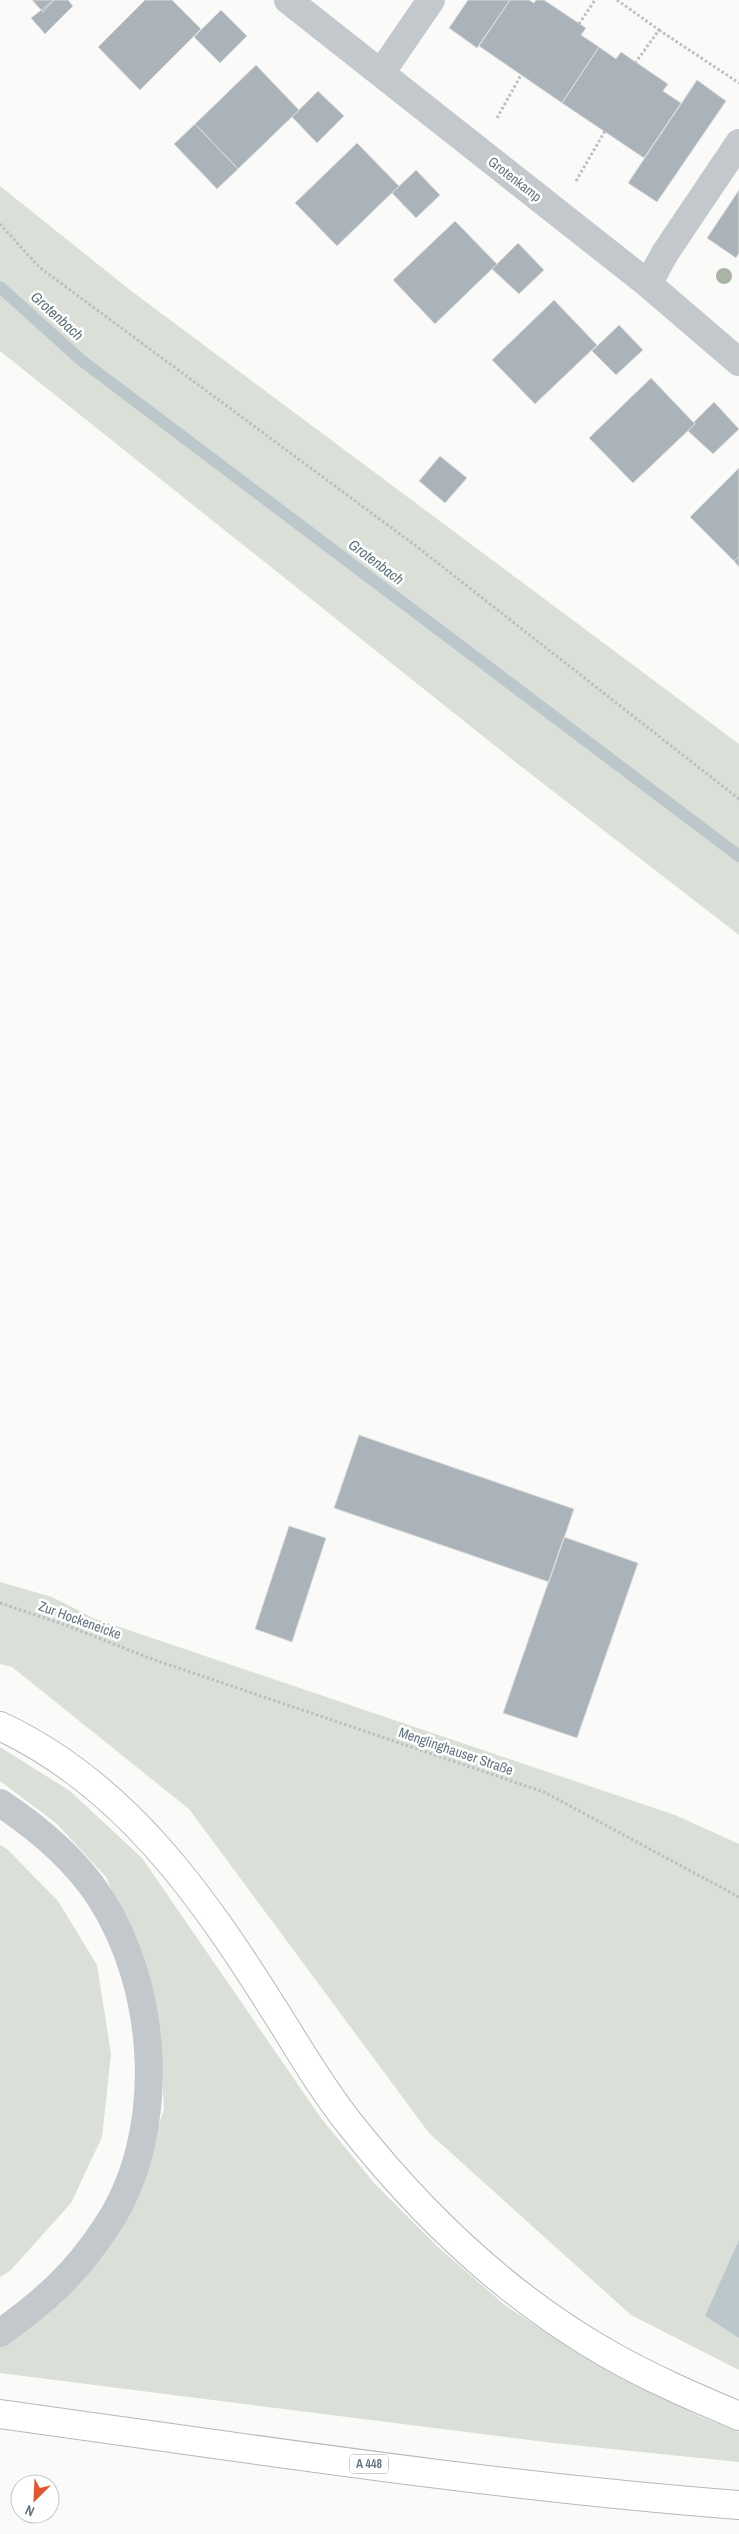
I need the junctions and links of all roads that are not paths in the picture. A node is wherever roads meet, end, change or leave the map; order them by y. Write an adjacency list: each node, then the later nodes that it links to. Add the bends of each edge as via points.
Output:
1 (288, 0): 3 (street, Grotenkamp)
2 (432, 0): 3 (street)
3 (380, 72): 5 (street, Grotenkamp)
4 (739, 143): 5 (street, via 665,253)
5 (648, 284): 6 (street, Grotenkamp)
6 (739, 362)
7 (0, 1726): 11 (highway, via 30,1740 80,1773 123,1810 168,1858 218,1923 349,2123 409,2193 464,2248 564,2326 608,2354 684,2393)
8 (0, 1803): 9 (street, via 52,1841 99,1896 116,1928 143,2002 150,2084 145,2124 131,2178 108,2226 70,2276 30,2312)
9 (0, 2333)
10 (0, 2414): 12 (highway, A 448, via 402,2469)
11 (739, 2416)
12 (739, 2504)

